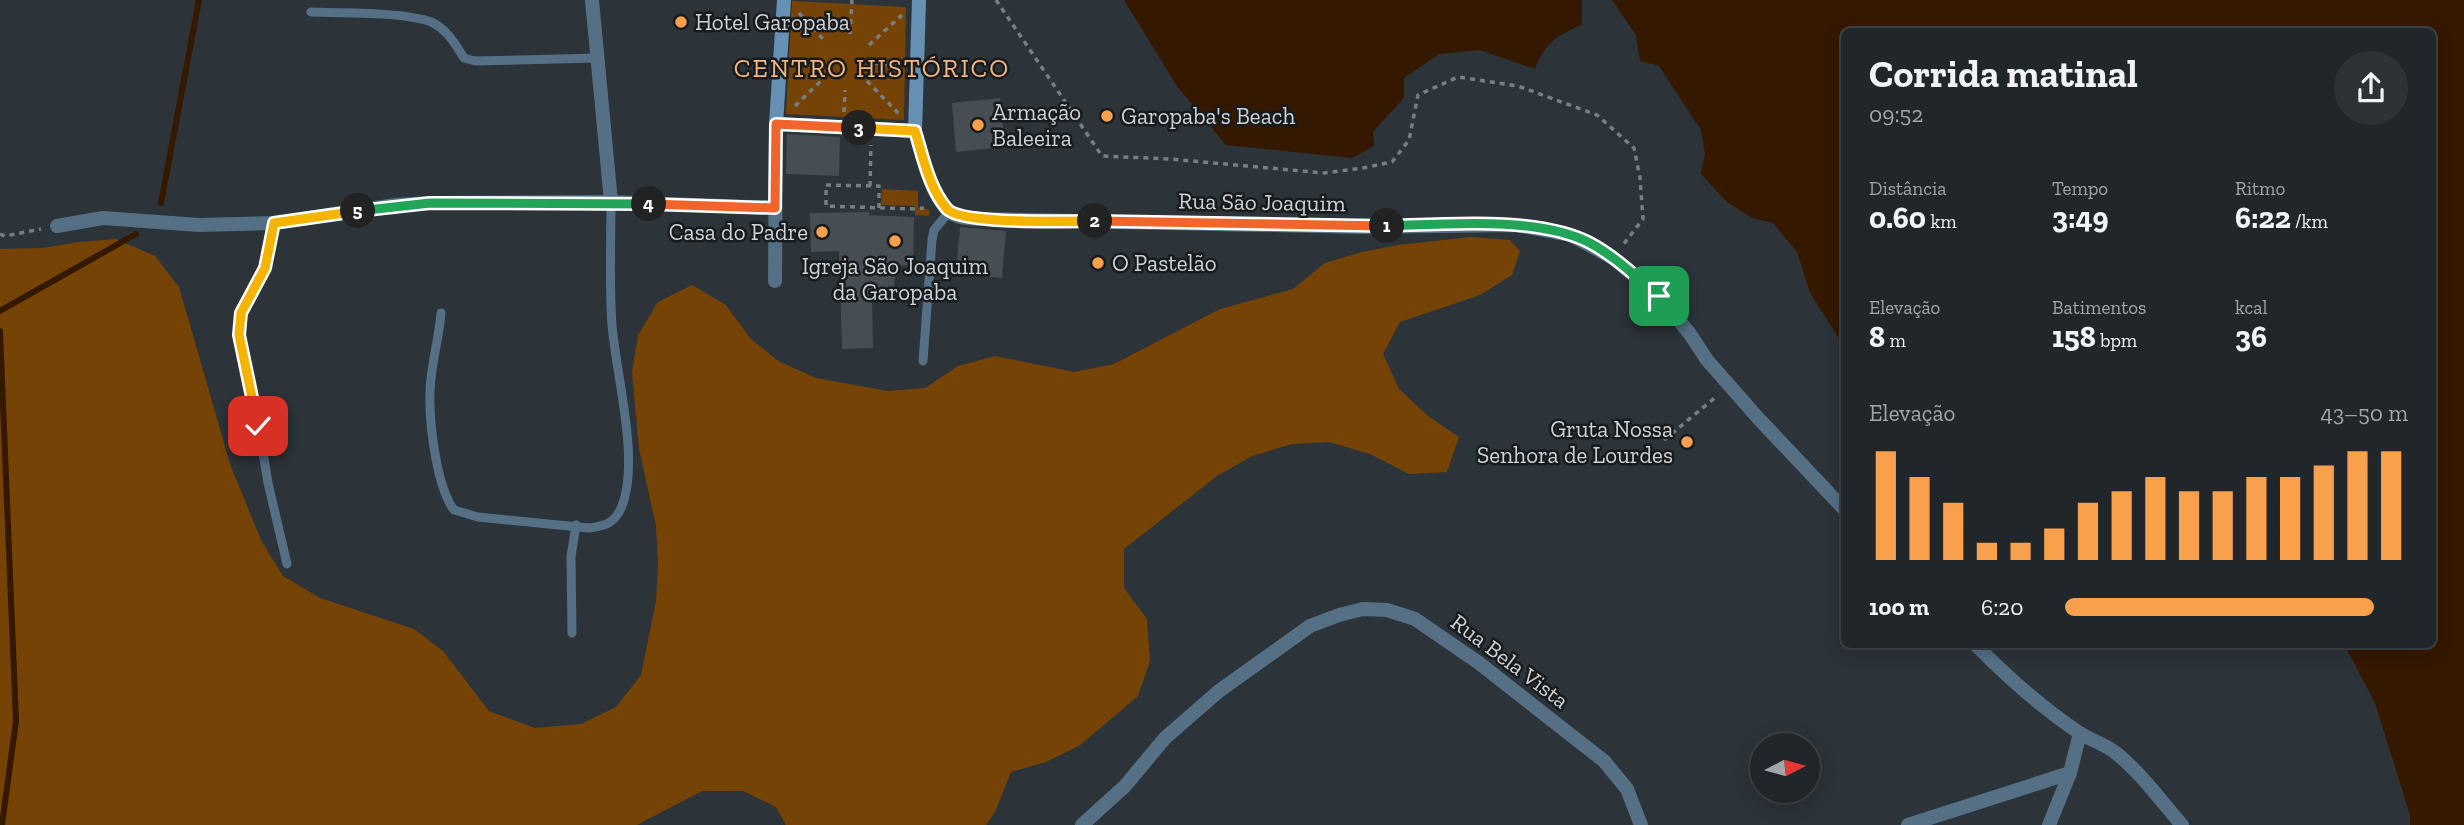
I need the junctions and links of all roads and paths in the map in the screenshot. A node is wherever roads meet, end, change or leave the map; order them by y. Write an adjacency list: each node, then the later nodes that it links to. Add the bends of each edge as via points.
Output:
1 (592, 0): 10 (street)
2 (852, 0): 7 (path)
3 (996, 0): 31 (path, via 1102,156 1324,173 1392,162 1409,140 1418,95 1458,77 1518,86 1597,115 1634,148 1640,178 1643,219)
4 (789, 4): 8 (path); 11 (street)
5 (914, 4): 9 (path); 14 (street)
6 (311, 12): 10 (lane, via 433,22 464,58 475,61)
7 (850, 34)
8 (826, 42)
9 (869, 45)
10 (597, 58): 23 (street)
11 (780, 60): 12 (path); 18 (street)
12 (818, 60)
13 (874, 63): 14 (path)
14 (917, 65): 21 (street)
15 (824, 78): 18 (path)
16 (867, 81): 21 (path)
17 (845, 90): 19 (path)
18 (776, 124): 19 (street); 24 (street)
19 (844, 127): 20 (street)
20 (872, 129): 21 (street); 22 (path)
21 (915, 131): 27 (street, via 933,187)
22 (870, 186): 25 (path, via 879,187); 25 (path, via 826,185 826,206)
23 (611, 202): 24 (street); 28 (street, via 419,204); 38 (lane, via 611,302 628,458 626,483 614,520 605,526)
24 (775, 208): 32 (street)
25 (879, 208): 26 (path)
26 (916, 209)
27 (949, 212): 31 (street, Rua São Joaquim, via 978,219 1362,227 1516,225 1571,235); 34 (lane, via 932,240)
28 (274, 223): 29 (street, via 199,225 103,218); 39 (lane, via 265,268 241,313 239,335)
29 (57, 226): 30 (path)
30 (0, 234)
31 (1614, 258): 35 (street, Rua São Joaquim, via 1659,296)
32 (775, 281)
33 (441, 313): 38 (lane, via 429,393 446,500 454,510 478,517)
34 (923, 361)
35 (1729, 385): 36 (path); 37 (street, Rua São Joaquim)
36 (1664, 440)
37 (1841, 506)
38 (576, 525): 40 (lane, via 571,557)
39 (286, 564)
40 (572, 633)
41 (1979, 648): 42 (street, via 2009,679)
42 (2080, 733): 43 (street); 48 (street, via 2131,766)
43 (2070, 773): 46 (street); 47 (street)
44 (1082, 825): 45 (street, Rua Bela Vista, via 1125,786 1174,730 1219,691 1310,626 1363,609 1387,610 1415,619 1479,663 1604,761 1627,789)
45 (1641, 825)
46 (1908, 825)
47 (2049, 825)
48 (2182, 825)

